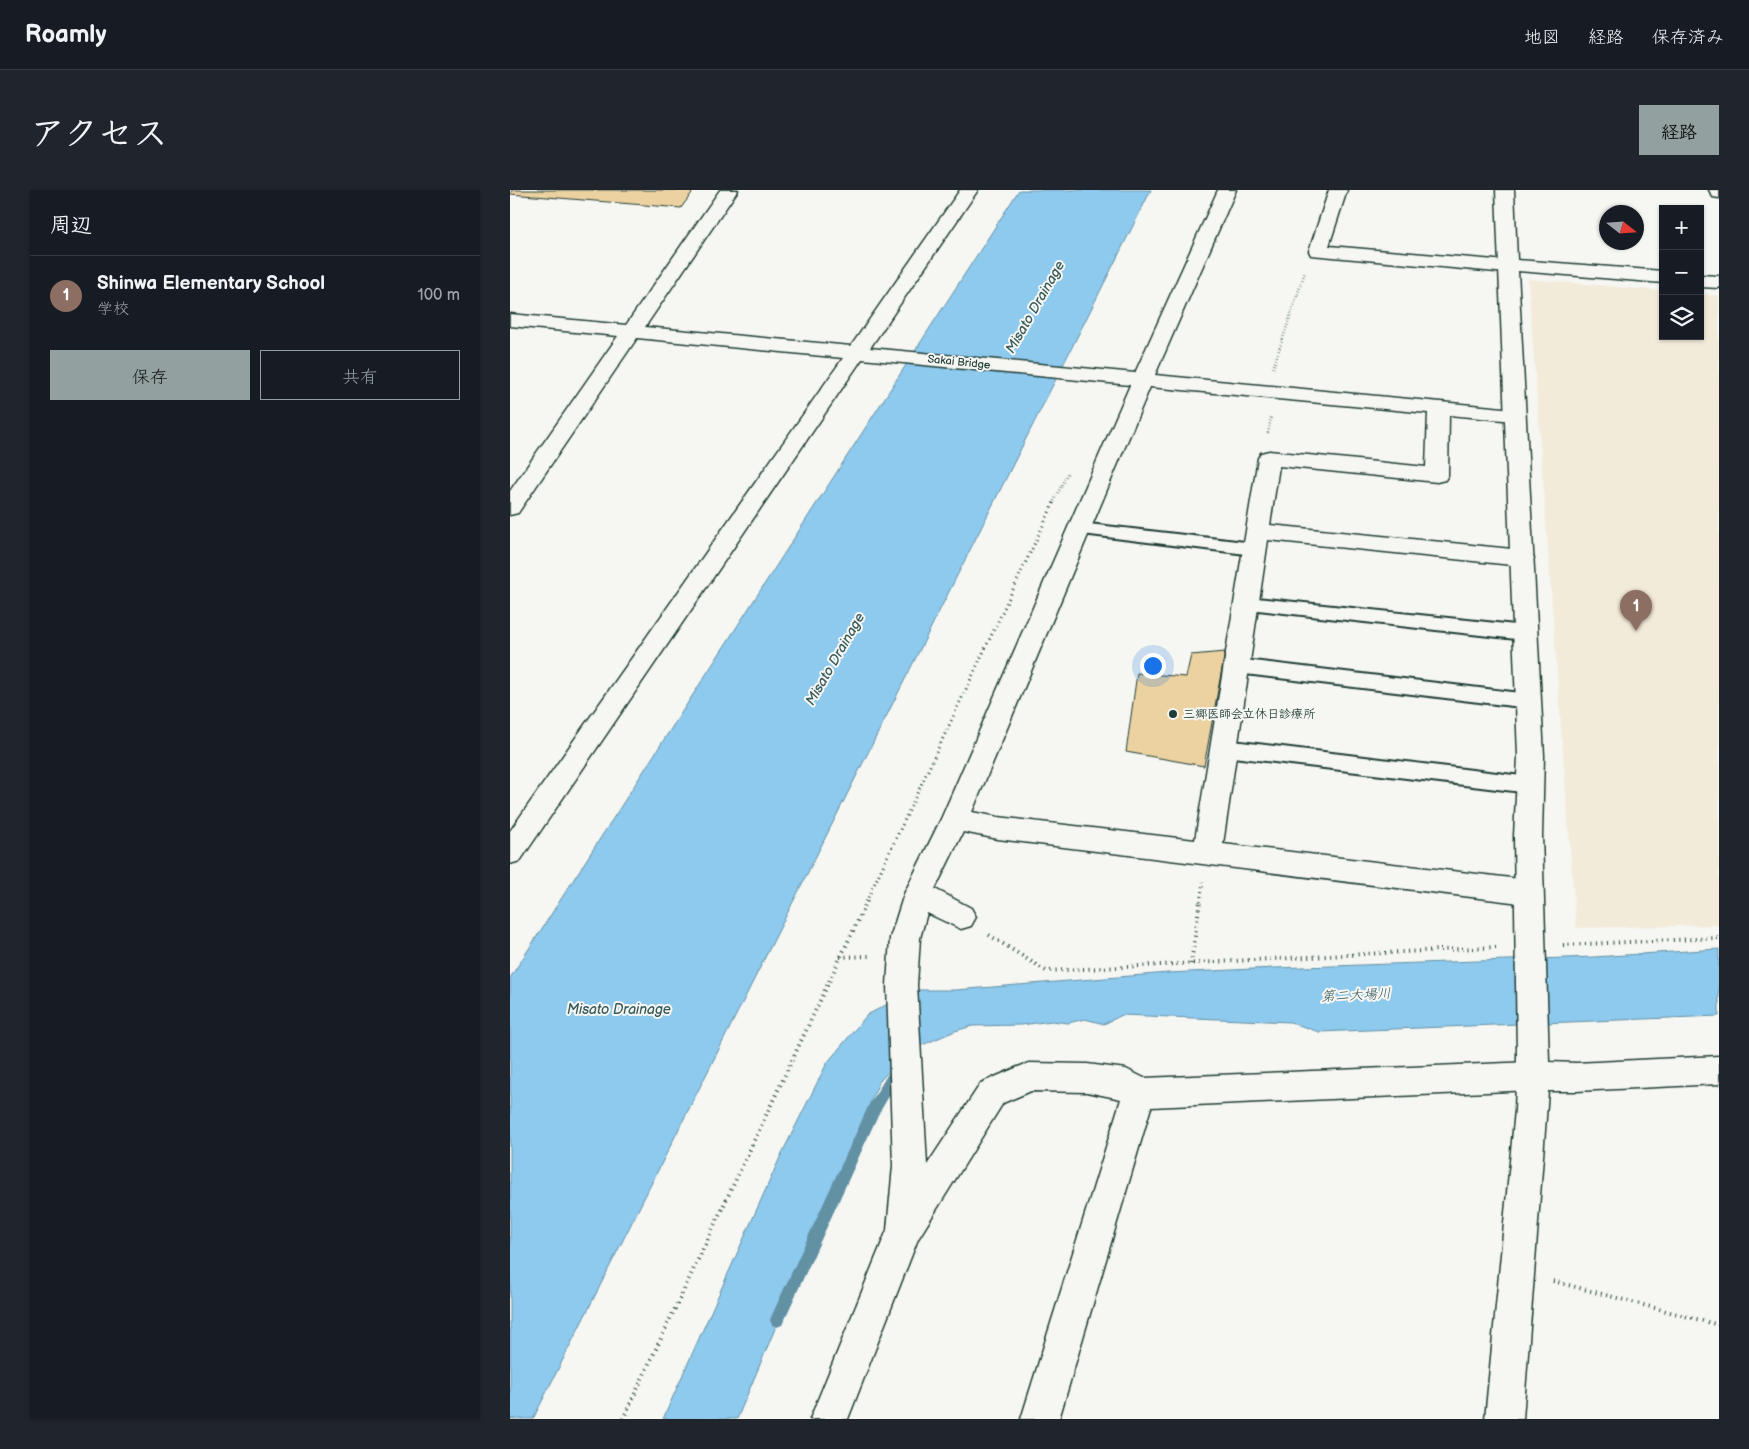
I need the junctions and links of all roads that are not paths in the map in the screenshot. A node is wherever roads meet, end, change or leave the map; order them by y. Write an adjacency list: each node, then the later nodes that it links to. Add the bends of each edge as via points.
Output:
1 (729, 190): 11 (street)
2 (969, 190): 12 (street)
3 (1227, 190): 13 (street)
4 (1338, 190): 6 (street, via 1318,251)
5 (1505, 190): 6 (street)
6 (1507, 266): 7 (street); 15 (street)
7 (1659, 277)
8 (1704, 280): 9 (street)
9 (1719, 282)
10 (510, 320): 11 (street, Sakai Bridge)
11 (633, 330): 12 (street, Sakai Bridge); 16 (street)
12 (858, 353): 13 (street, Sakai Bridge); 27 (street)
13 (1130, 379): 14 (street, Sakai Bridge); 17 (street)
14 (1439, 409): 15 (street, Sakai Bridge); 18 (street, via 1437,475 1269,458)
15 (1514, 415): 19 (street)
16 (510, 508)
17 (1080, 529): 18 (lane); 26 (street)
18 (1256, 540): 19 (street); 20 (street)
19 (1522, 558): 21 (street)
20 (1246, 602): 21 (lane); 22 (street)
21 (1525, 633): 23 (street)
22 (1237, 666): 23 (lane); 24 (street)
23 (1529, 701): 25 (street)
24 (1225, 748): 25 (lane); 28 (street)
25 (1530, 785): 29 (street)
26 (955, 819): 28 (street, via 998,828); 30 (street)
27 (510, 853)
28 (1207, 854): 29 (street)
29 (1528, 892): 32 (street)
30 (918, 894): 31 (street); 35 (street, via 905,938 902,985 910,1166)
31 (961, 917)
32 (1533, 1066): 33 (street, via 1576,1077); 34 (street); 38 (street)
33 (1719, 1070)
34 (1139, 1093): 35 (street, via 1126,1084 1088,1078 1029,1077 992,1093); 37 (street)
35 (904, 1230): 36 (street)
36 (829, 1419)
37 (1040, 1419)
38 (1504, 1419)

